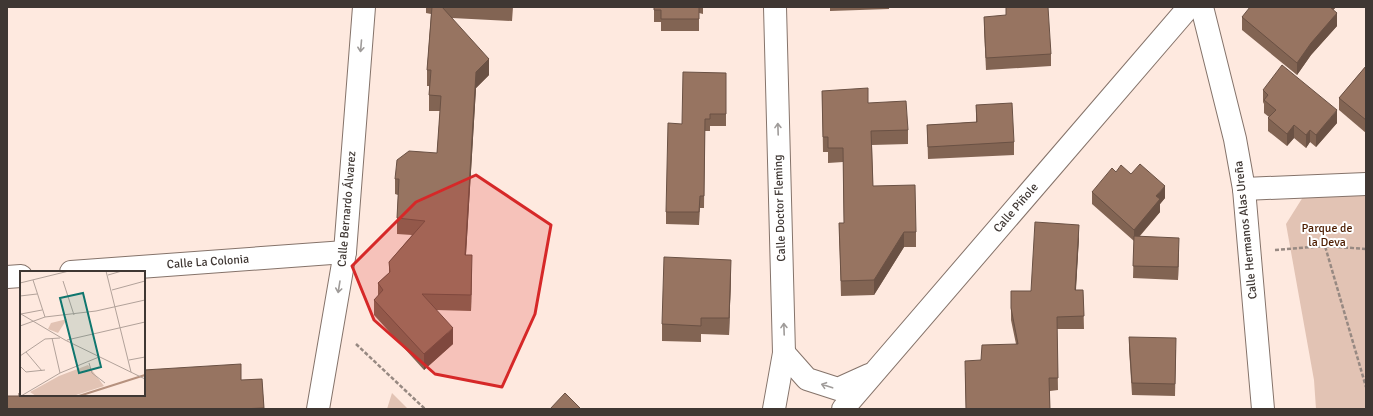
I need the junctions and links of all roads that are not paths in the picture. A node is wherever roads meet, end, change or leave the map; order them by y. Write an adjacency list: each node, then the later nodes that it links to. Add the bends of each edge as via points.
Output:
1 (364, 7): 7 (street, Calle Bernardo Álvarez, one-way to 7)
2 (775, 7): 11 (street, Calle Doctor Fleming, one-way to 2)
3 (1189, 7): 12 (street, Calle Piñole)
4 (1202, 7): 6 (street, Calle Hermanos Alas Ureña, via 1235,140)
5 (1366, 184): 6 (street)
6 (1244, 189): 16 (street, Calle Hermanos Alas Ureña)
7 (345, 252): 8 (street, Calle La Colonia); 13 (street, Calle Bernardo Álvarez, one-way to 13)
8 (85, 271)
9 (20, 276): 10 (street)
10 (7, 277)
11 (784, 353): 12 (street, one-way to 11, via 838,389 807,379); 14 (street, Calle Doctor Fleming)
12 (876, 372): 15 (street, Calle Piñole)
13 (318, 409)
14 (774, 409)
15 (843, 409)
16 (1263, 409)

